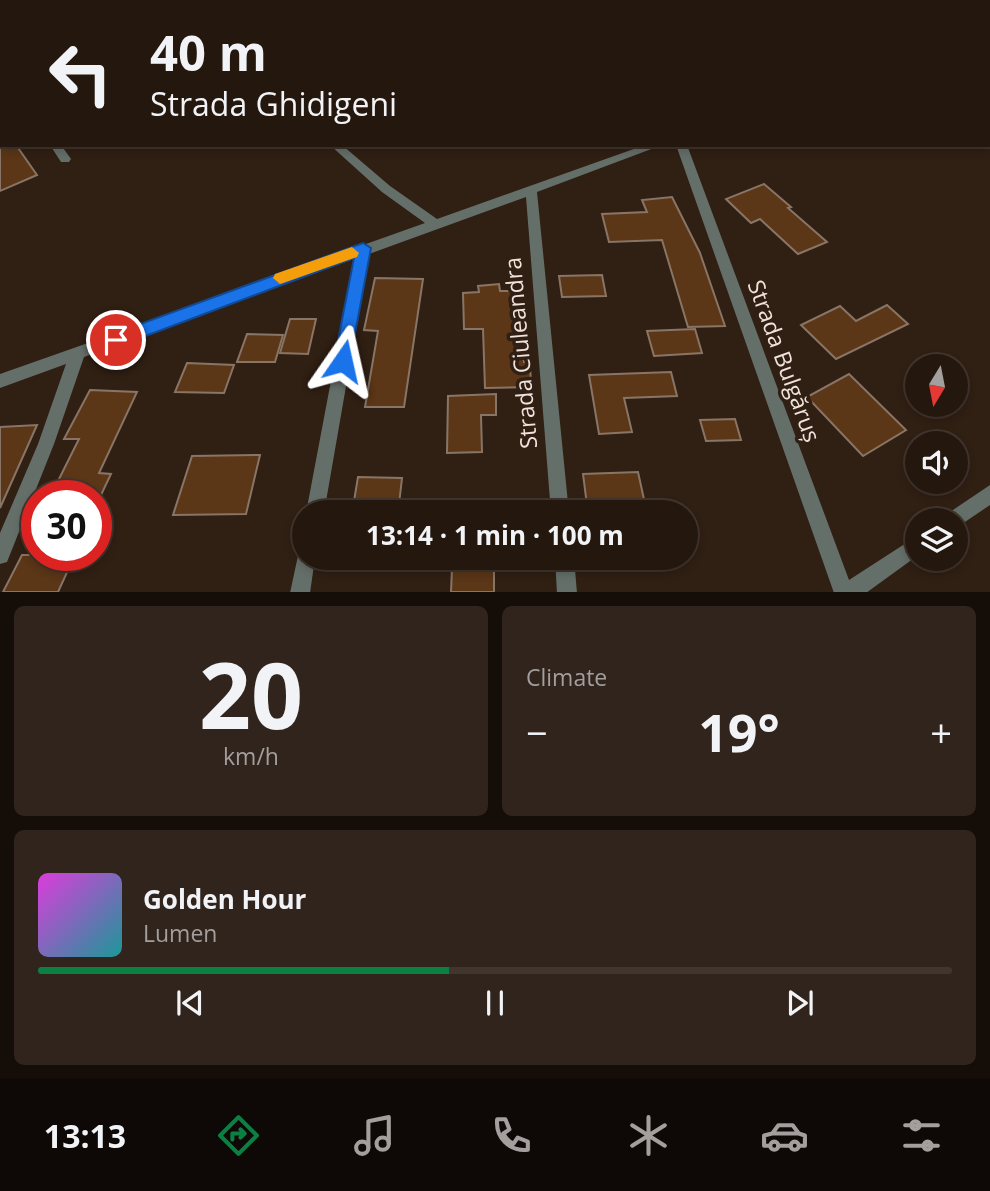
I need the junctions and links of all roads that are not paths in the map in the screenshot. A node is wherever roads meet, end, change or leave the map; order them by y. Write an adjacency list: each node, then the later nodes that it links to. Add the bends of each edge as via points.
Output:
1 (56, 147): 5 (street)
2 (337, 147): 7 (street)
3 (651, 147): 6 (street)
4 (682, 147): 21 (street, Strada Bulgăruș)
5 (65, 159)
6 (531, 190): 7 (street); 13 (street, Strada Ciuleandra)
7 (435, 224): 8 (street)
8 (363, 248): 9 (street); 12 (street)
9 (77, 355): 10 (street); 16 (street)
10 (0, 381)
11 (990, 494): 14 (street)
12 (317, 500)
13 (559, 500)
14 (968, 509)
15 (905, 553): 22 (street)
16 (0, 555)
17 (304, 570): 19 (street)
18 (565, 570): 20 (street)
19 (300, 592)
20 (567, 592)
21 (846, 592)
22 (847, 592)

